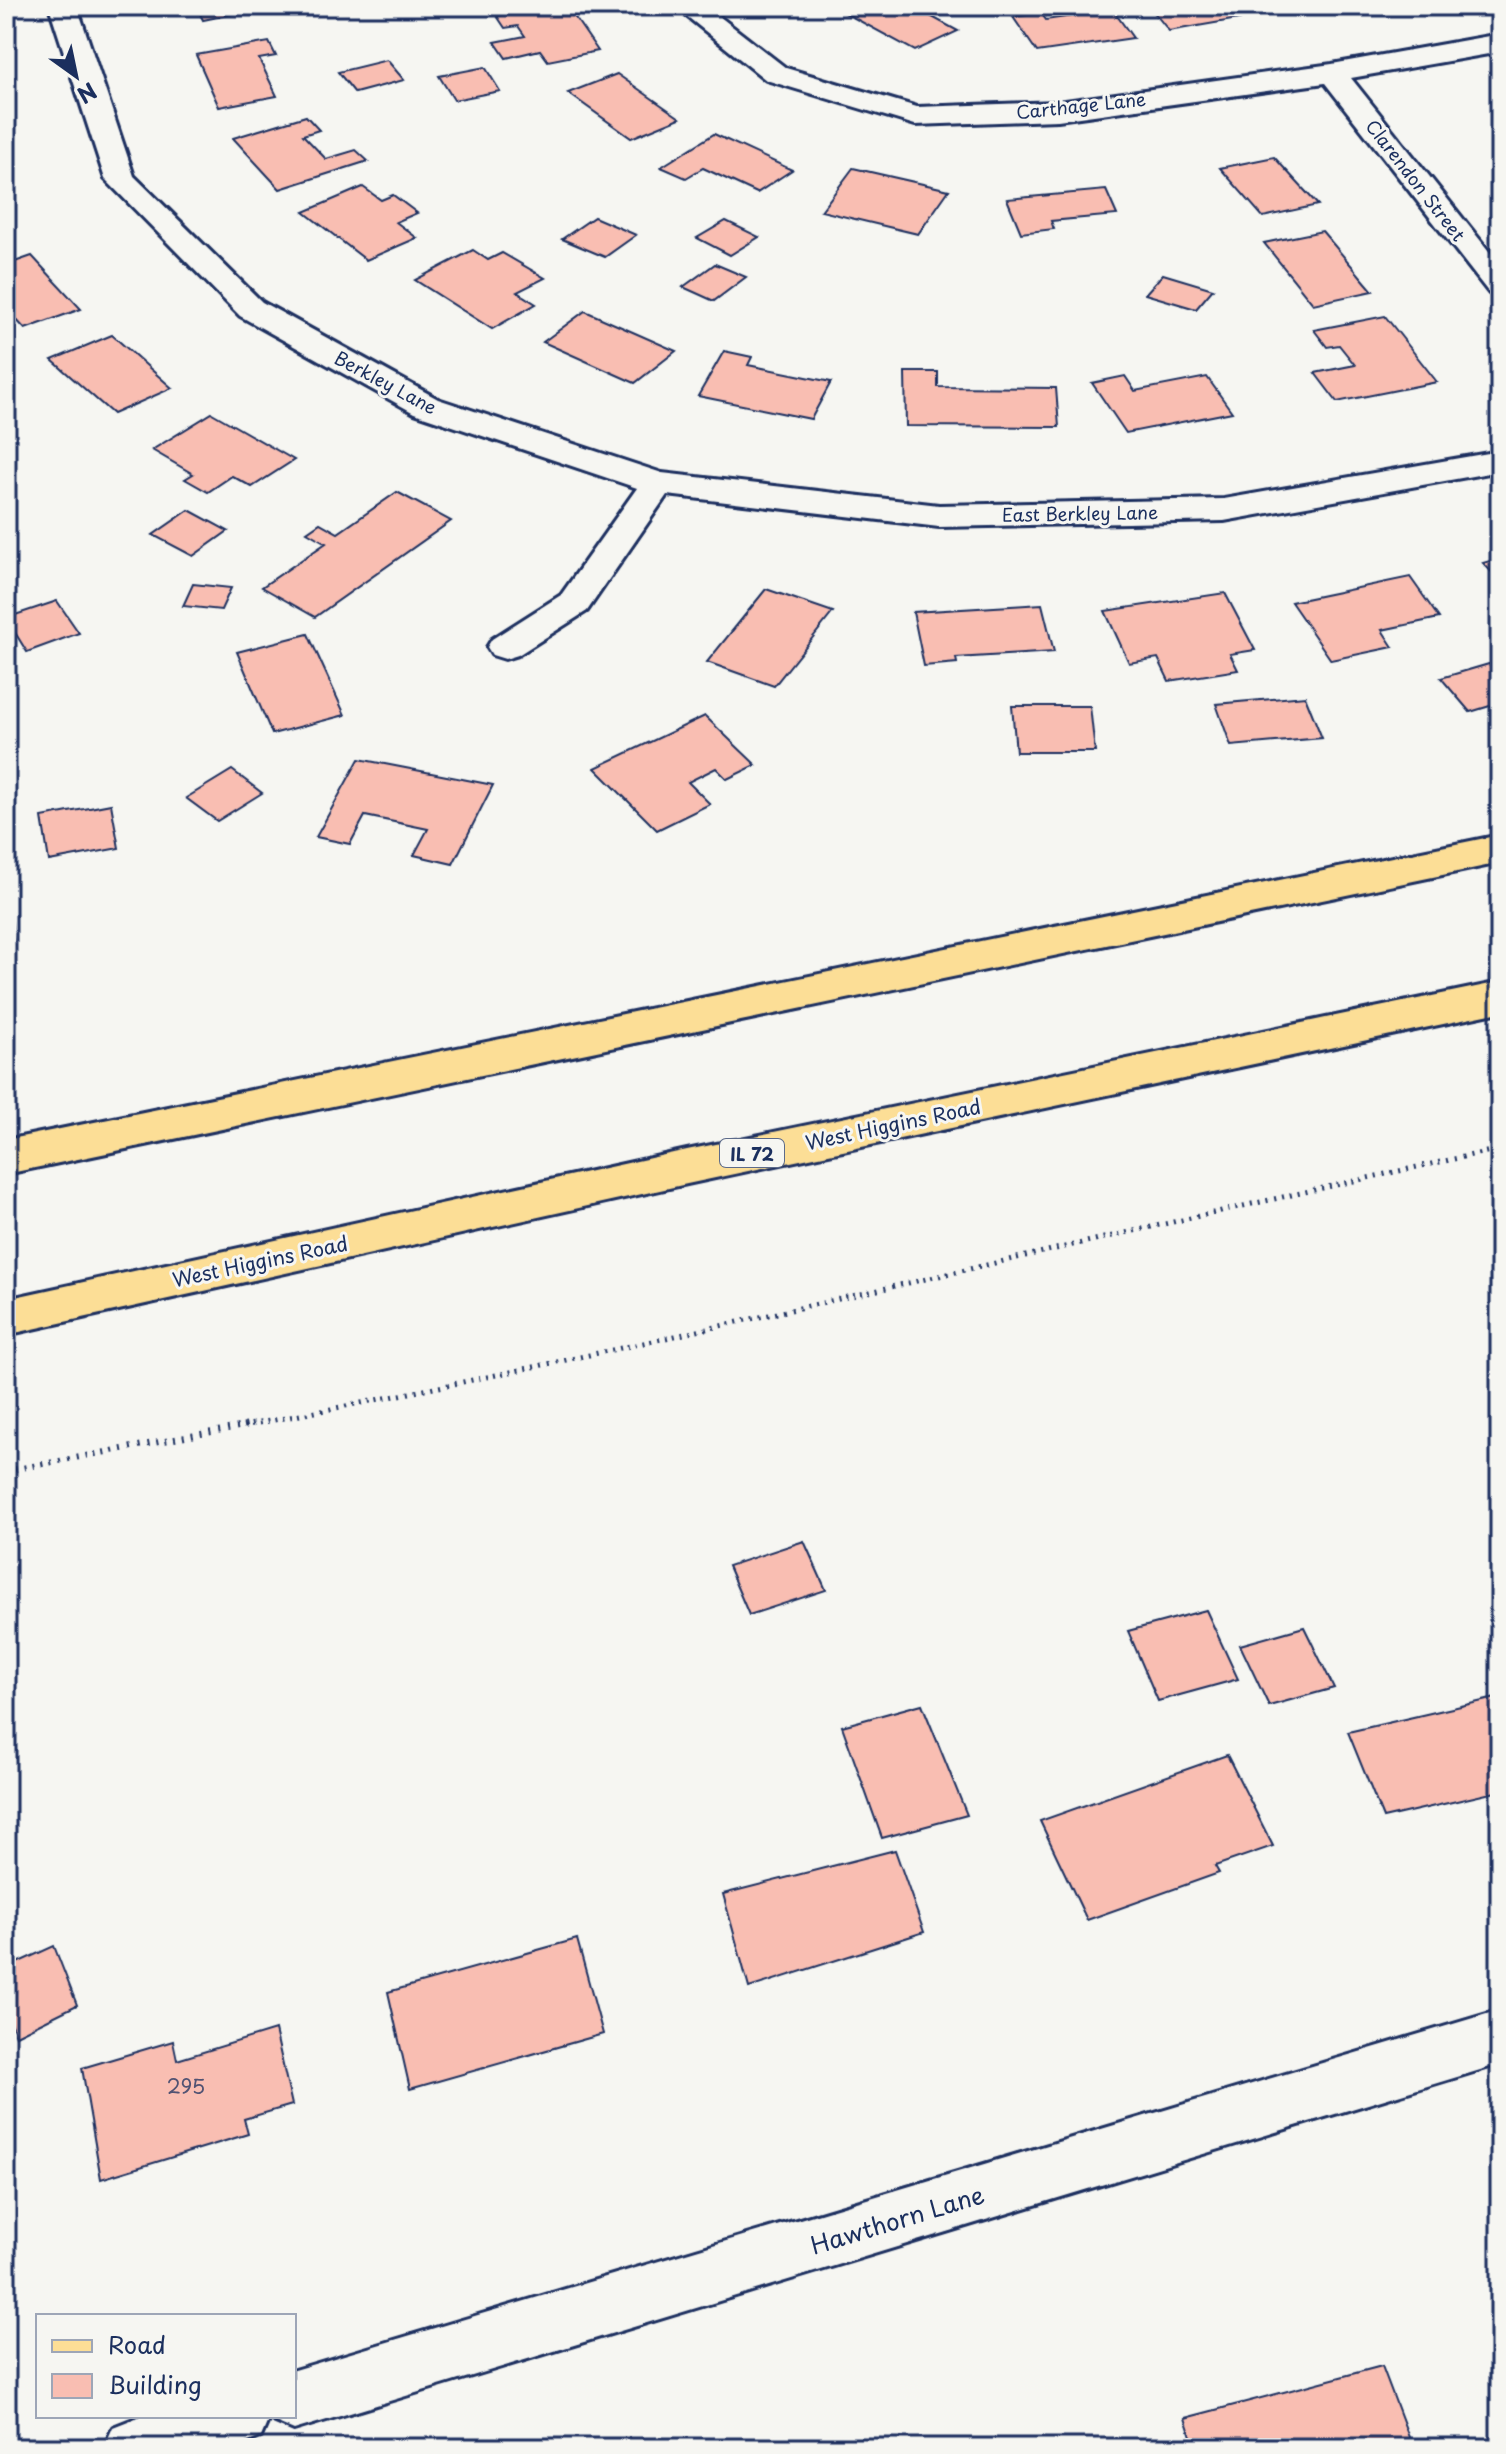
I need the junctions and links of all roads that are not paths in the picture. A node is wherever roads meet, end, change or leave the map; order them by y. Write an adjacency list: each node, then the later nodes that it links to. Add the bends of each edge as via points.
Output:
1 (63, 6): 7 (street, Berkley Lane, via 120,179 251,309 426,406)
2 (688, 6): 4 (street, Carthage Lane, via 776,74 915,116 1058,111)
3 (1500, 43): 4 (street, Carthage Lane)
4 (1332, 73): 5 (street, Clarendon Street)
5 (1500, 286)
6 (1500, 461): 7 (street, East Berkley Lane, via 1224,510 939,516)
7 (658, 483): 8 (street, via 574,603)
8 (505, 647)
9 (1500, 849): 11 (main road)
10 (1500, 997): 12 (main road, West Higgins Road / IL 72, via 687,1167)
11 (6, 1157)
12 (6, 1317)
13 (1500, 2037): 14 (street, Hawthorn Lane)
14 (296, 2399)
15 (233, 2418): 16 (street)
16 (134, 2448)

